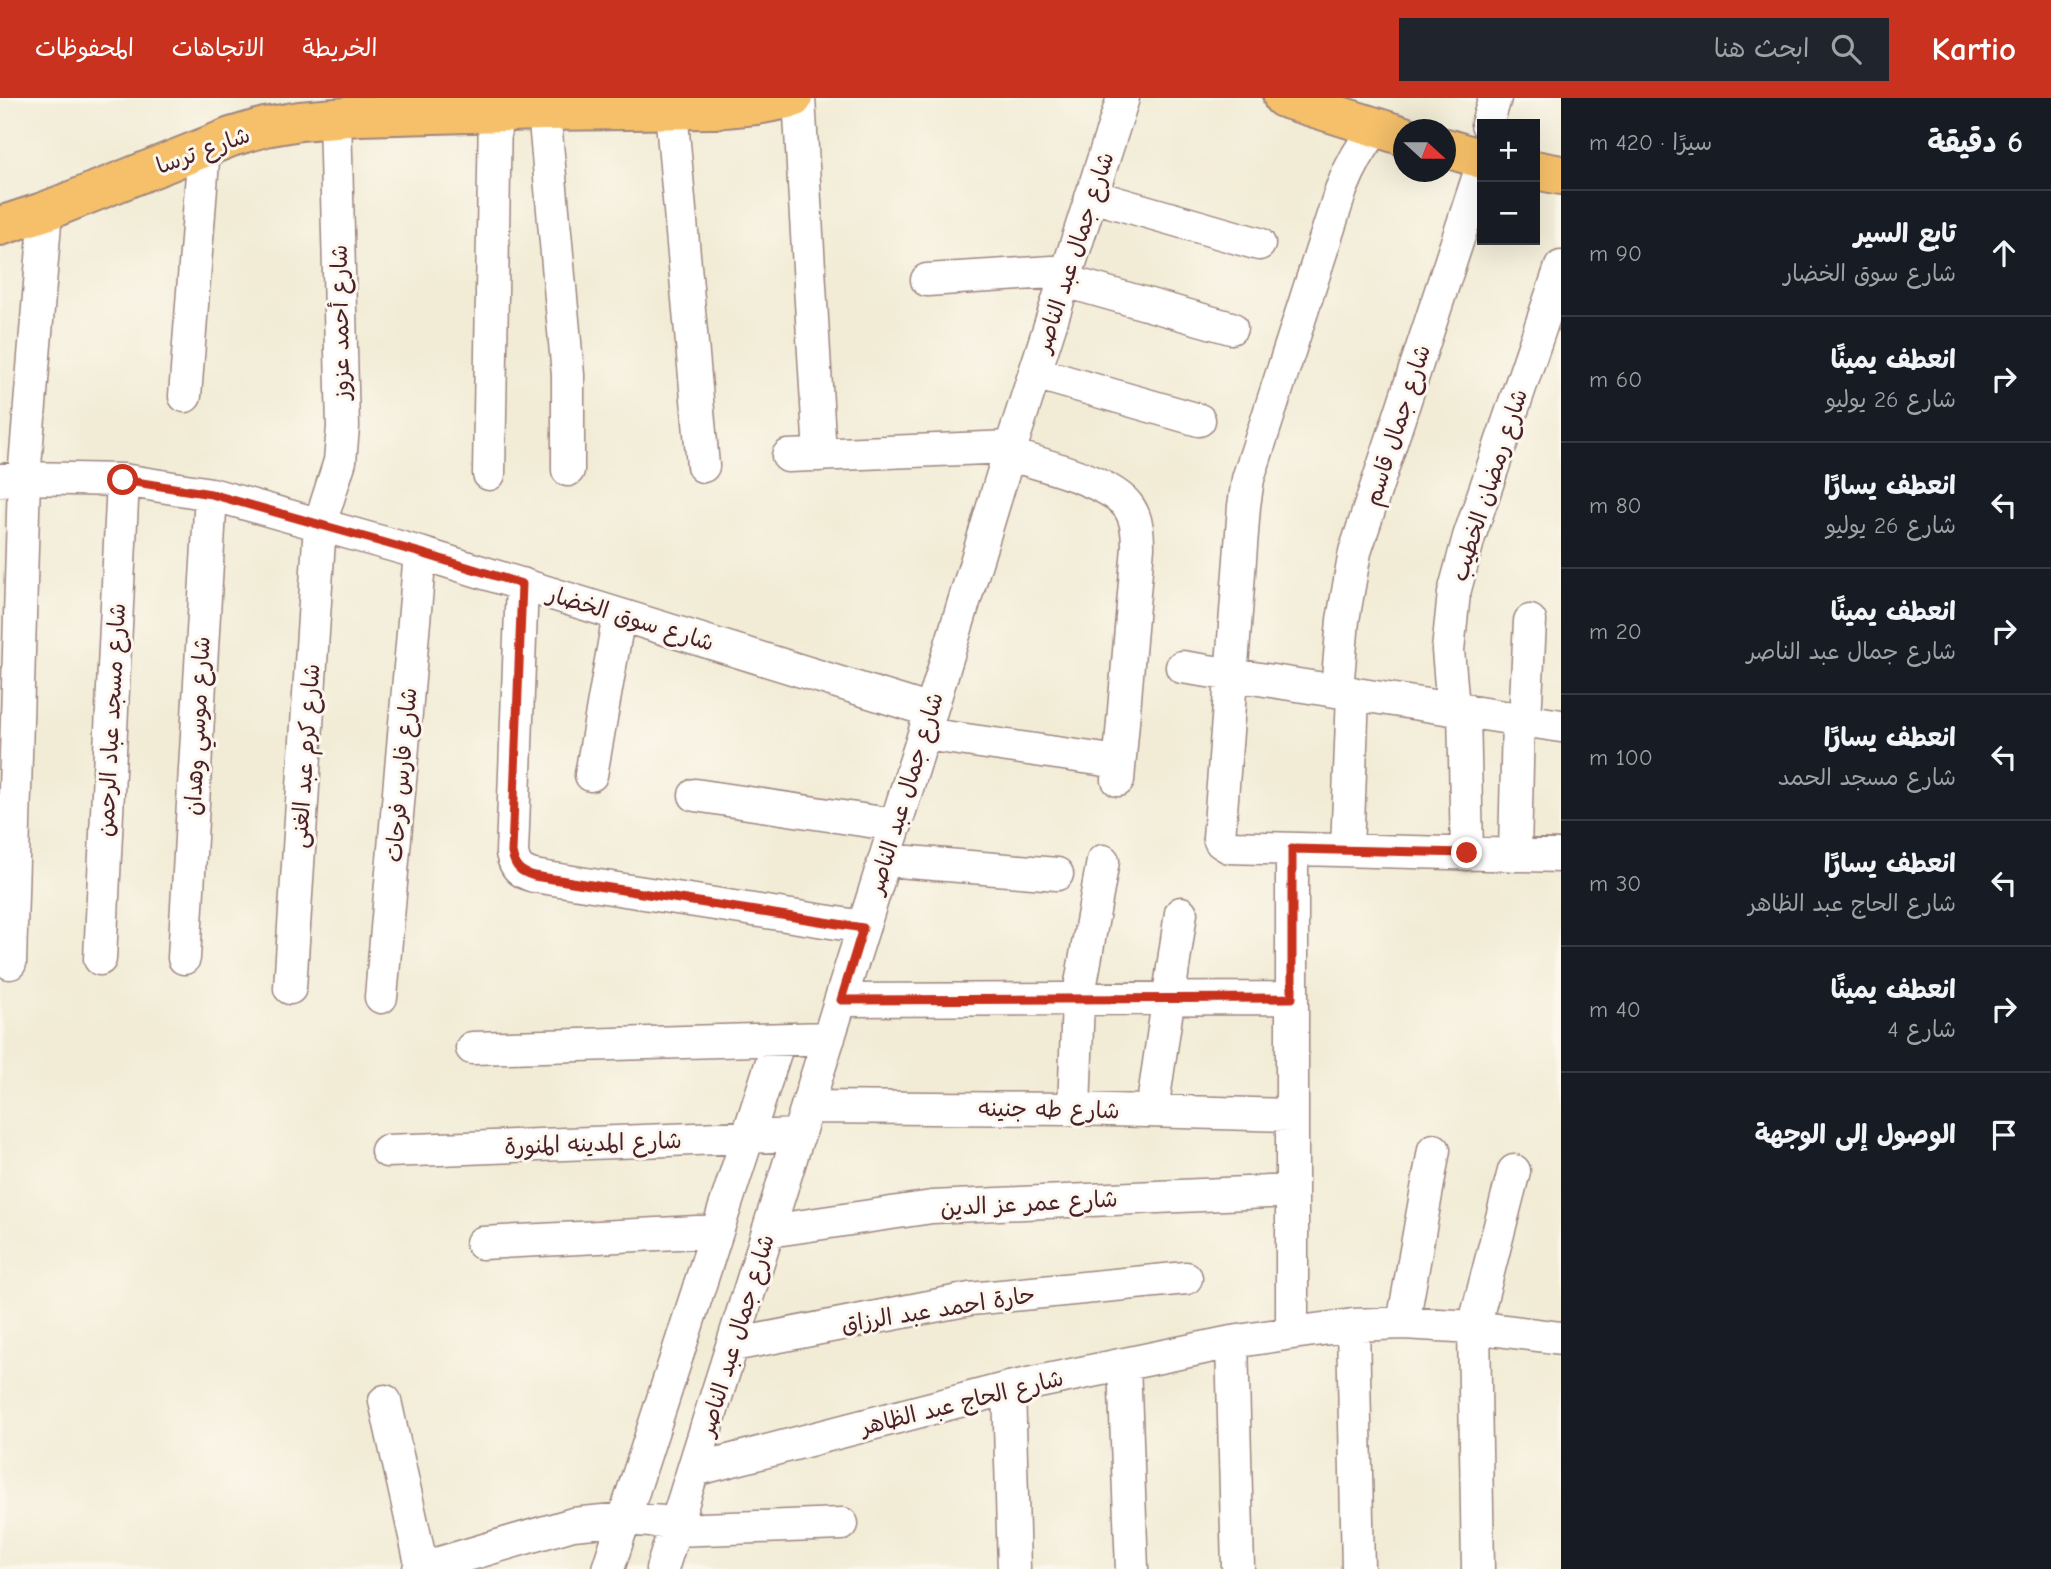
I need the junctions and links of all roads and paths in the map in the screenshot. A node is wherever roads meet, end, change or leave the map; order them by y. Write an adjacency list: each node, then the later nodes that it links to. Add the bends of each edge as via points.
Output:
1 (793, 98): 9 (main road, شارع ترسا)
2 (799, 98): 29 (street)
3 (1122, 98): 17 (street, شارع جمال عبد الناصر)
4 (1283, 98): 12 (main road)
5 (1495, 98): 14 (street, شارع جمال قاسم)
6 (608, 104): 9 (main road, شارع ترسا); 10 (main road, شارع ترسا)
7 (423, 106): 8 (main road, شارع ترسا); 11 (main road, شارع ترسا)
8 (351, 110): 13 (main road, شارع ترسا, via 265,127); 37 (street, شارع أحمد عزوز, via 343,427 340,461)
9 (671, 110): 31 (street)
10 (544, 111): 11 (main road, شارع ترسا); 32 (street, via 568,375)
11 (495, 112): 33 (street)
12 (1390, 132): 43 (street, via 1362,145 1350,167 1248,479)
13 (204, 148): 18 (main road, شارع ترسا); 26 (street)
14 (1476, 149): 44 (street, شارع جمال قاسم, via 1355,552 1342,620)
15 (1540, 171): 16 (main road)
16 (1561, 175)
17 (1092, 196): 20 (street); 22 (street, شارع جمال عبد الناصر)
18 (46, 211): 19 (main road, شارع ترسا); 34 (street)
19 (0, 226)
20 (1259, 244)
21 (1561, 267): 45 (street, شارع رمضان الخطيب, via 1454,593 1448,650)
22 (1067, 276): 23 (street); 24 (street); 25 (street, شارع جمال عبد الناصر)
23 (927, 280)
24 (1231, 328)
25 (1035, 373): 27 (street); 28 (street, شارع جمال عبد الناصر)
26 (185, 396)
27 (1199, 420)
28 (1009, 450): 29 (street); 47 (street, شارع جمال عبد الناصر); 47 (street, شارع سوق الخضار, via 1116,492 1130,507 1138,527 1119,771)
29 (820, 455): 30 (street)
30 (788, 456)
31 (703, 466)
32 (568, 470)
33 (489, 474)
34 (12, 479): 35 (street, شارع سوق الخضار); 64 (street)
35 (123, 480): 36 (street, شارع سوق الخضار); 63 (street, شارع مسجد عباد الرحمن)
36 (211, 494): 37 (street, شارع سوق الخضار); 62 (street, شارع موسي وهدان)
37 (320, 524): 38 (street, شارع سوق الخضار); 65 (street, شارع كرم عبد الغنى)
38 (421, 553): 39 (street, شارع سوق الخضار); 66 (street, شارع فارس فرحات)
39 (522, 584): 40 (street, شارع سوق الخضار); 61 (street, via 512,853 523,873)
40 (620, 615): 47 (street, شارع سوق الخضار); 49 (street)
41 (1530, 621): 46 (street)
42 (1182, 667): 43 (street)
43 (1231, 675): 44 (street); 52 (street, via 1221,842 1229,847)
44 (1345, 692): 45 (street); 53 (street, شارع جمال قاسم)
45 (1458, 709): 46 (street); 54 (street, شارع رمضان الخطيب)
46 (1522, 719): 48 (street); 55 (street)
47 (928, 722): 51 (street, شارع جمال عبد الناصر)
48 (1561, 726)
49 (591, 775)
50 (695, 795): 51 (street)
51 (896, 825): 57 (street, شارع جمال عبد الناصر)
52 (1292, 849): 53 (street); 67 (street)
53 (1348, 850): 54 (street)
54 (1467, 853): 55 (street)
55 (1514, 855): 56 (street)
56 (1561, 856)
57 (885, 859): 59 (street); 61 (street, شارع جمال عبد الناصر)
58 (1103, 861): 70 (street)
59 (1057, 874)
60 (1181, 913): 68 (street)
61 (863, 928): 69 (street, شارع جمال عبد الناصر)
62 (184, 958)
63 (100, 959)
64 (10, 963)
65 (290, 988)
66 (381, 997)
67 (1292, 998): 68 (street); 76 (street)
68 (1168, 999): 70 (street); 75 (street)
69 (841, 1000): 70 (street); 71 (street, شارع جمال عبد الناصر)
70 (1078, 1000): 74 (street)
71 (829, 1038): 72 (street); 77 (street, شارع جمال عبد الناصر)
72 (779, 1040): 73 (street); 78 (street)
73 (472, 1048)
74 (1074, 1109): 75 (street, شارع طه جنينه); 77 (street, شارع طه جنينه)
75 (1152, 1111): 76 (street, شارع طه جنينه)
76 (1291, 1115): 82 (street)
77 (803, 1121): 78 (street, شارع المدينه المنورة); 84 (street, شارع جمال عبد الناصر)
78 (747, 1137): 80 (street, شارع المدينه المنورة); 83 (street)
79 (1434, 1150): 87 (street)
80 (387, 1151)
81 (1514, 1171): 89 (street)
82 (1291, 1191): 84 (street, شارع عمر عز الدين, via 932,1207); 90 (street)
83 (717, 1231): 85 (street); 98 (street)
84 (769, 1231): 93 (street, شارع جمال عبد الناصر)
85 (482, 1243)
86 (1186, 1278): 93 (street, حارة احمد عبد الرزاق, via 970,1299)
87 (1403, 1323): 88 (street, شارع الحاج عبد الظاهر); 89 (street, شارع الحاج عبد الظاهر)
88 (1353, 1325): 90 (street, شارع الحاج عبد الظاهر); 107 (street)
89 (1474, 1327): 91 (street, شارع الحاج عبد الظاهر); 108 (street)
90 (1292, 1333): 92 (street, شارع الحاج عبد الظاهر)
91 (1561, 1337)
92 (1233, 1342): 94 (street, شارع الحاج عبد الظاهر); 106 (street)
93 (733, 1345): 97 (street, شارع جمال عبد الناصر)
94 (1124, 1365): 95 (street, شارع الحاج عبد الظاهر); 105 (street)
95 (1009, 1388): 97 (street, شارع الحاج عبد الظاهر); 104 (street)
96 (385, 1401): 101 (street)
97 (694, 1470): 100 (street, شارع جمال عبد الناصر)
98 (624, 1519): 100 (street); 101 (street, via 573,1524); 102 (street)
99 (842, 1524): 100 (street)
100 (676, 1527): 103 (street, شارع جمال عبد الناصر)
101 (424, 1568)
102 (608, 1569)
103 (662, 1569)
104 (1014, 1569)
105 (1132, 1569)
106 (1238, 1569)
107 (1358, 1569)
108 (1478, 1569)

